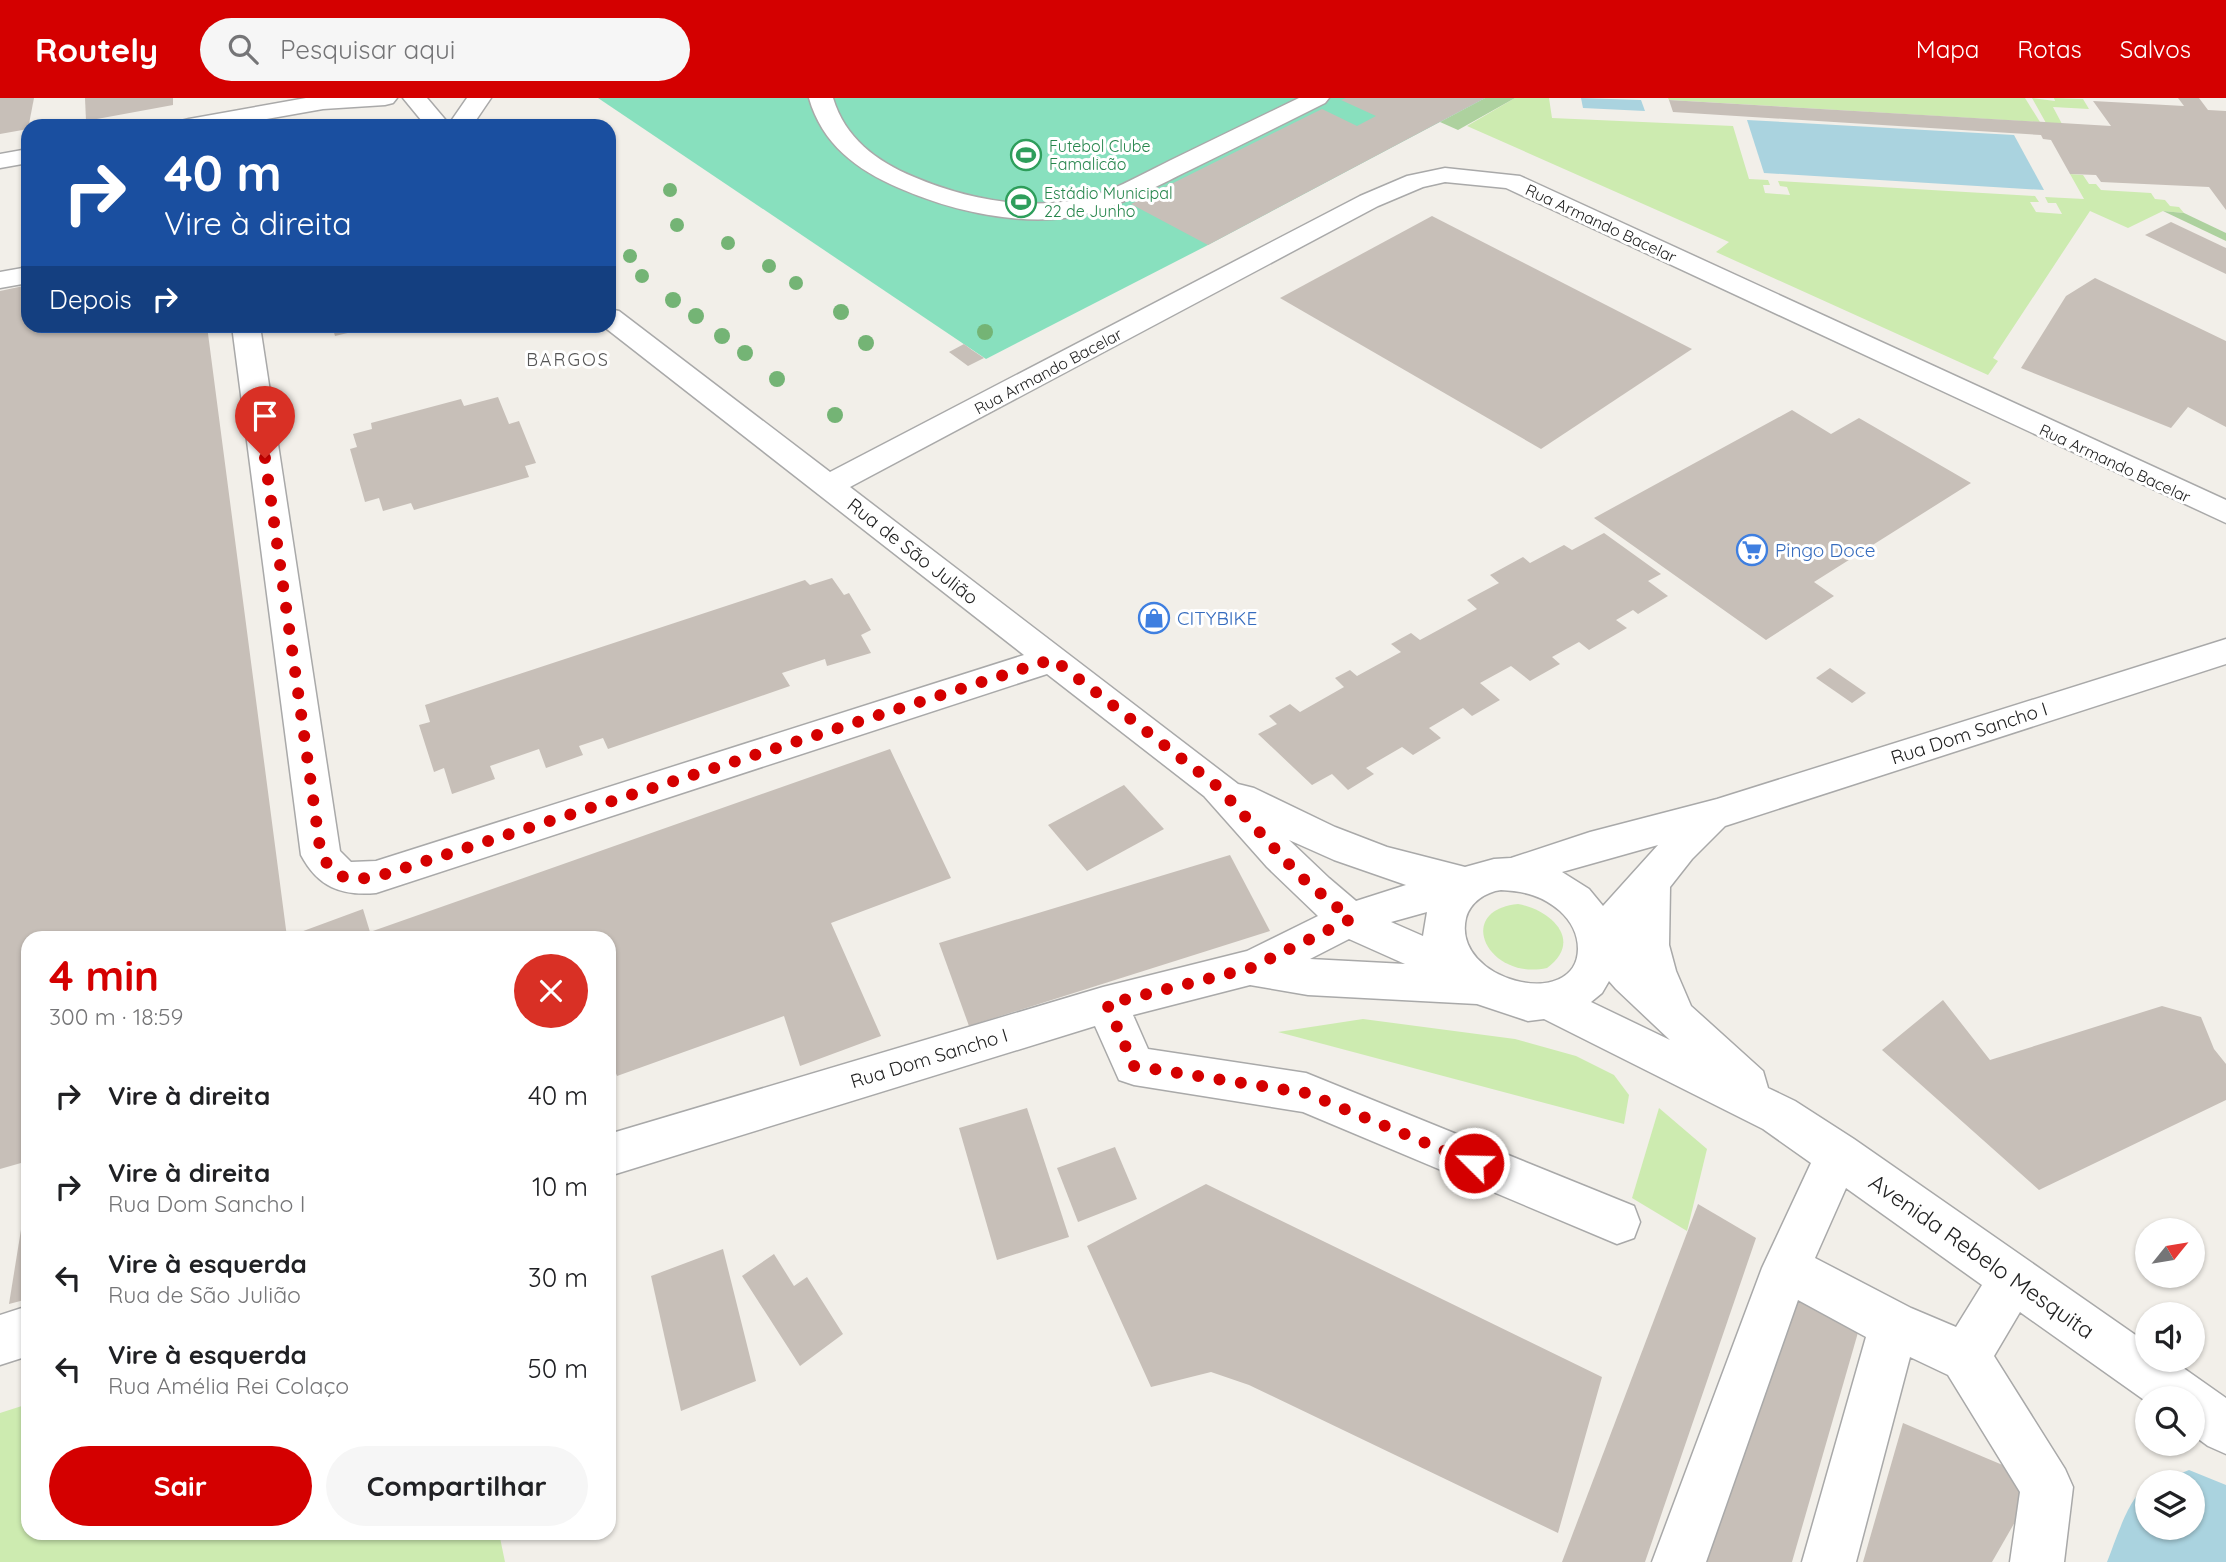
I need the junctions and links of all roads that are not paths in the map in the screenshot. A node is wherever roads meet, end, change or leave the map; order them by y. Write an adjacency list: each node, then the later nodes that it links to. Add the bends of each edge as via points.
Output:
1 (384, 98): 6 (street)
2 (415, 98): 8 (street)
3 (479, 98): 9 (street)
4 (821, 98): 5 (street, via 832,129 880,171 936,193 1032,210 1065,209 1115,196)
5 (1317, 98)
6 (328, 100): 7 (street)
7 (238, 119)
8 (433, 119)
9 (465, 119)
10 (21, 157): 11 (street)
11 (0, 161)
12 (21, 276): 13 (street)
13 (0, 280)
14 (616, 322): 16 (street, Rua de São Julião)
15 (247, 333): 19 (street, via 321,855 331,871 349,880 376,877)
16 (828, 486): 17 (street, Rua Armando Bacelar, via 1369,201 1416,181 1445,175 1511,181 2089,462); 19 (street, Rua de São Julião)
17 (2226, 513)
18 (2226, 651): 21 (street, Rua Dom Sancho I)
19 (1053, 659): 20 (street, Rua de São Julião)
20 (1217, 786): 23 (street, Rua de São Julião, via 1373,860 1422,876); 25 (street, Rua de São Julião, via 1300,876)
21 (1712, 816): 22 (street, Rua Dom Sancho I, via 1598,843); 24 (street, Rua Dom Sancho I, via 1678,848)
22 (1515, 874): 23 (street, Rua Dom Sancho I); 26 (street, Rua Dom Sancho I, via 1559,888 1591,920)
23 (1469, 883): 25 (street, Rua Dom Sancho I); 28 (street, via 1454,894 1442,927 1445,945)
24 (1651, 883): 26 (street, Rua Dom Sancho I); 31 (street, via 1647,951)
25 (1351, 919): 27 (street, Rua Dom Sancho I); 28 (street, Rua de São Julião)
26 (1598, 939): 29 (street, Rua Dom Sancho I, via 1599,956 1583,985 1568,996); 31 (street, Avenida Rebelo Mesquita)
27 (1251, 968): 28 (street, Rua Dom Sancho I, via 1308,977); 30 (street, Rua Dom Sancho I)
28 (1468, 975): 29 (street, Rua Dom Sancho I, via 1503,997)
29 (1548, 1001): 32 (street, Avenida Rebelo Mesquita)
30 (1107, 1004): 33 (street, Rua Dom Sancho I); 35 (street, via 1134,1066 1306,1093)
31 (1683, 1027): 32 (street, Avenida Rebelo Mesquita)
32 (1779, 1115): 34 (street, Avenida Rebelo Mesquita)
33 (616, 1153)
34 (1838, 1154): 36 (street); 37 (street, Avenida Rebelo Mesquita)
35 (1617, 1222)
36 (1786, 1268): 38 (street); 45 (street)
37 (2013, 1279): 41 (street); 42 (street, Avenida Rebelo Mesquita)
38 (1895, 1325): 41 (street); 46 (street)
39 (21, 1333): 40 (street)
40 (0, 1340)
41 (1966, 1357): 47 (street, via 2047,1487)
42 (2167, 1386)
43 (2205, 1413): 44 (street)
44 (2226, 1428)
45 (1679, 1562)
46 (1829, 1562)
47 (2037, 1562)

